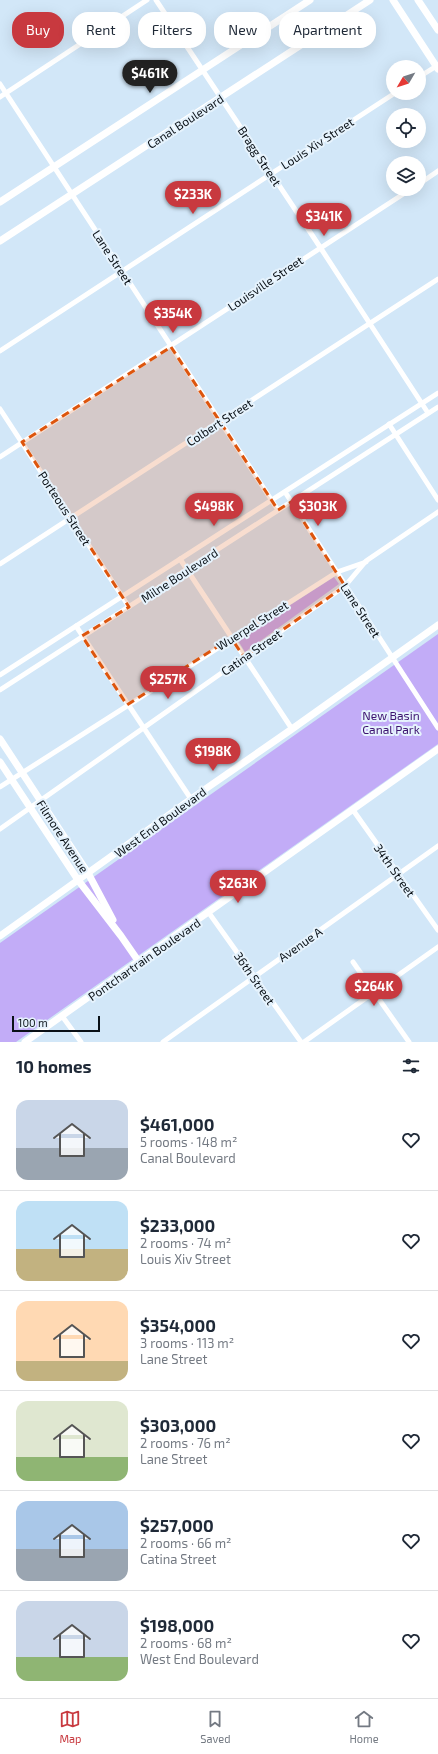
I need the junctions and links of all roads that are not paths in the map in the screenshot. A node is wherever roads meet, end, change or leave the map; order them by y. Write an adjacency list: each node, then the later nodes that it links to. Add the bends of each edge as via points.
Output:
1 (147, 0): 12 (street)
2 (156, 0): 9 (street, Bragg Street)
3 (310, 0): 9 (main road)
4 (370, 0): 14 (main road, Canal Boulevard)
5 (392, 0): 8 (main road)
6 (418, 0): 7 (main road)
7 (438, 30)
8 (437, 67): 10 (street)
9 (202, 71): 14 (street, Bragg Street); 16 (main road)
10 (426, 73)
11 (0, 84): 12 (street, Lane Street)
12 (6, 93): 13 (street); 16 (street, Lane Street)
13 (0, 97)
14 (221, 97): 18 (street, Bragg Street); 20 (main road, Canal Boulevard)
15 (386, 99): 18 (street, Louis Xiv Street)
16 (54, 167): 20 (street, Lane Street); 22 (main road)
17 (438, 171): 19 (street)
18 (270, 173): 24 (street, Bragg Street); 25 (street, Louis Xiv Street)
19 (426, 179)
20 (72, 194): 23 (main road, Canal Boulevard); 25 (street, Lane Street)
21 (399, 196): 24 (street, Louisville Street)
22 (0, 202)
23 (0, 241)
24 (320, 247): 27 (street, Bragg Street); 28 (street, Louisville Street)
25 (123, 272): 28 (street, Lane Street); 29 (street, Louis Xiv Street)
26 (438, 279): 27 (street, Colbert Street)
27 (369, 323): 31 (street, Bragg Street); 35 (street, Colbert Street)
28 (171, 346): 35 (street, Lane Street); 38 (street, Louisville Street)
29 (0, 351)
30 (438, 393): 31 (street, Milne Boulevard)
31 (422, 403): 34 (street, Bragg Street); 36 (street, Milne Boulevard)
32 (438, 407): 34 (street, Milne Boulevard)
33 (0, 409): 38 (street, Porteous Street)
34 (428, 413): 37 (street, Milne Boulevard)
35 (220, 422): 41 (street, Lane Street); 46 (street, Colbert Street)
36 (389, 424): 37 (street); 40 (street, Milne Boulevard)
37 (396, 434): 42 (street); 43 (street, Milne Boulevard)
38 (22, 442): 39 (street, Louisville Street); 46 (street, Porteous Street)
39 (0, 457)
40 (285, 492): 41 (street, Milne Boulevard); 43 (street, Lane Street)
41 (272, 500): 44 (street, Lane Street); 47 (street, Milne Boulevard)
42 (438, 500)
43 (291, 502): 44 (street, Milne Boulevard); 51 (street, Lane Street)
44 (278, 510): 50 (street, Milne Boulevard)
45 (438, 512): 48 (street, Catina Street)
46 (71, 518): 49 (street, Colbert Street); 53 (street, Porteous Street)
47 (180, 559): 50 (street); 53 (street, Milne Boulevard)
48 (366, 561): 51 (street, Wuerpel Street); 52 (street, Catina Street)
49 (0, 564)
50 (187, 570): 54 (street, Milne Boulevard); 58 (street)
51 (336, 572): 52 (street, Lane Street); 58 (street, Wuerpel Street)
52 (345, 586): 59 (street, Catina Street); 60 (street, Lane Street)
53 (122, 596): 54 (street, Porteous Street); 56 (street, Milne Boulevard)
54 (129, 607): 57 (street, Milne Boulevard)
55 (438, 625): 60 (main road, West End Boulevard)
56 (76, 626): 57 (street); 61 (street, Milne Boulevard)
57 (82, 636): 62 (street, Milne Boulevard); 63 (street)
58 (231, 638): 59 (street); 63 (street, Wuerpel Street)
59 (244, 657): 64 (street, Catina Street); 66 (street)
60 (392, 658): 65 (street, Lane Street); 66 (main road, West End Boulevard)
61 (0, 675)
62 (0, 690)
63 (127, 705): 64 (street); 70 (street, Wuerpel Street)
64 (143, 728): 73 (street); 74 (street, Catina Street)
65 (438, 728)
66 (292, 729): 73 (main road, West End Boulevard)
67 (0, 739): 70 (main road, Filmore Avenue)
68 (438, 749): 76 (main road, Pontchartrain Boulevard)
69 (0, 762): 71 (main road, Filmore Avenue)
70 (22, 773): 71 (street, Wuerpel Street); 74 (main road, Filmore Avenue)
71 (11, 780): 72 (street, Wuerpel Street); 75 (main road, Filmore Avenue)
72 (0, 787)
73 (191, 799): 79 (main road, West End Boulevard)
74 (40, 800): 75 (street, Catina Street); 79 (main road, Filmore Avenue)
75 (29, 808): 77 (street, Catina Street); 81 (main road, Filmore Avenue)
76 (353, 810): 80 (street, 34th Street); 82 (main road, Pontchartrain Boulevard)
77 (0, 829)
78 (438, 846): 80 (street, Avenue A)
79 (88, 873): 81 (main road, West End Boulevard); 85 (main road, Filmore Avenue)
80 (398, 874): 83 (street, 34th Street); 89 (street, Avenue A)
81 (78, 880): 84 (main road, West End Boulevard); 85 (main road, Filmore Avenue)
82 (209, 913): 87 (main road, Pontchartrain Boulevard); 89 (street, 36th Street)
83 (438, 930)
84 (0, 936)
85 (121, 936): 87 (main road, Filmore Avenue)
86 (438, 947): 90 (street)
87 (139, 962): 91 (main road, Pontchartrain Boulevard)
88 (353, 962): 90 (street)
89 (254, 977): 94 (street, Avenue A); 95 (street, 36th Street)
90 (374, 993): 96 (street); 97 (street)
91 (62, 1016): 92 (main road, Pontchartrain Boulevard); 93 (street)
92 (25, 1042)
93 (81, 1042)
94 (163, 1042)
95 (301, 1042)
96 (304, 1042)
97 (409, 1042)

